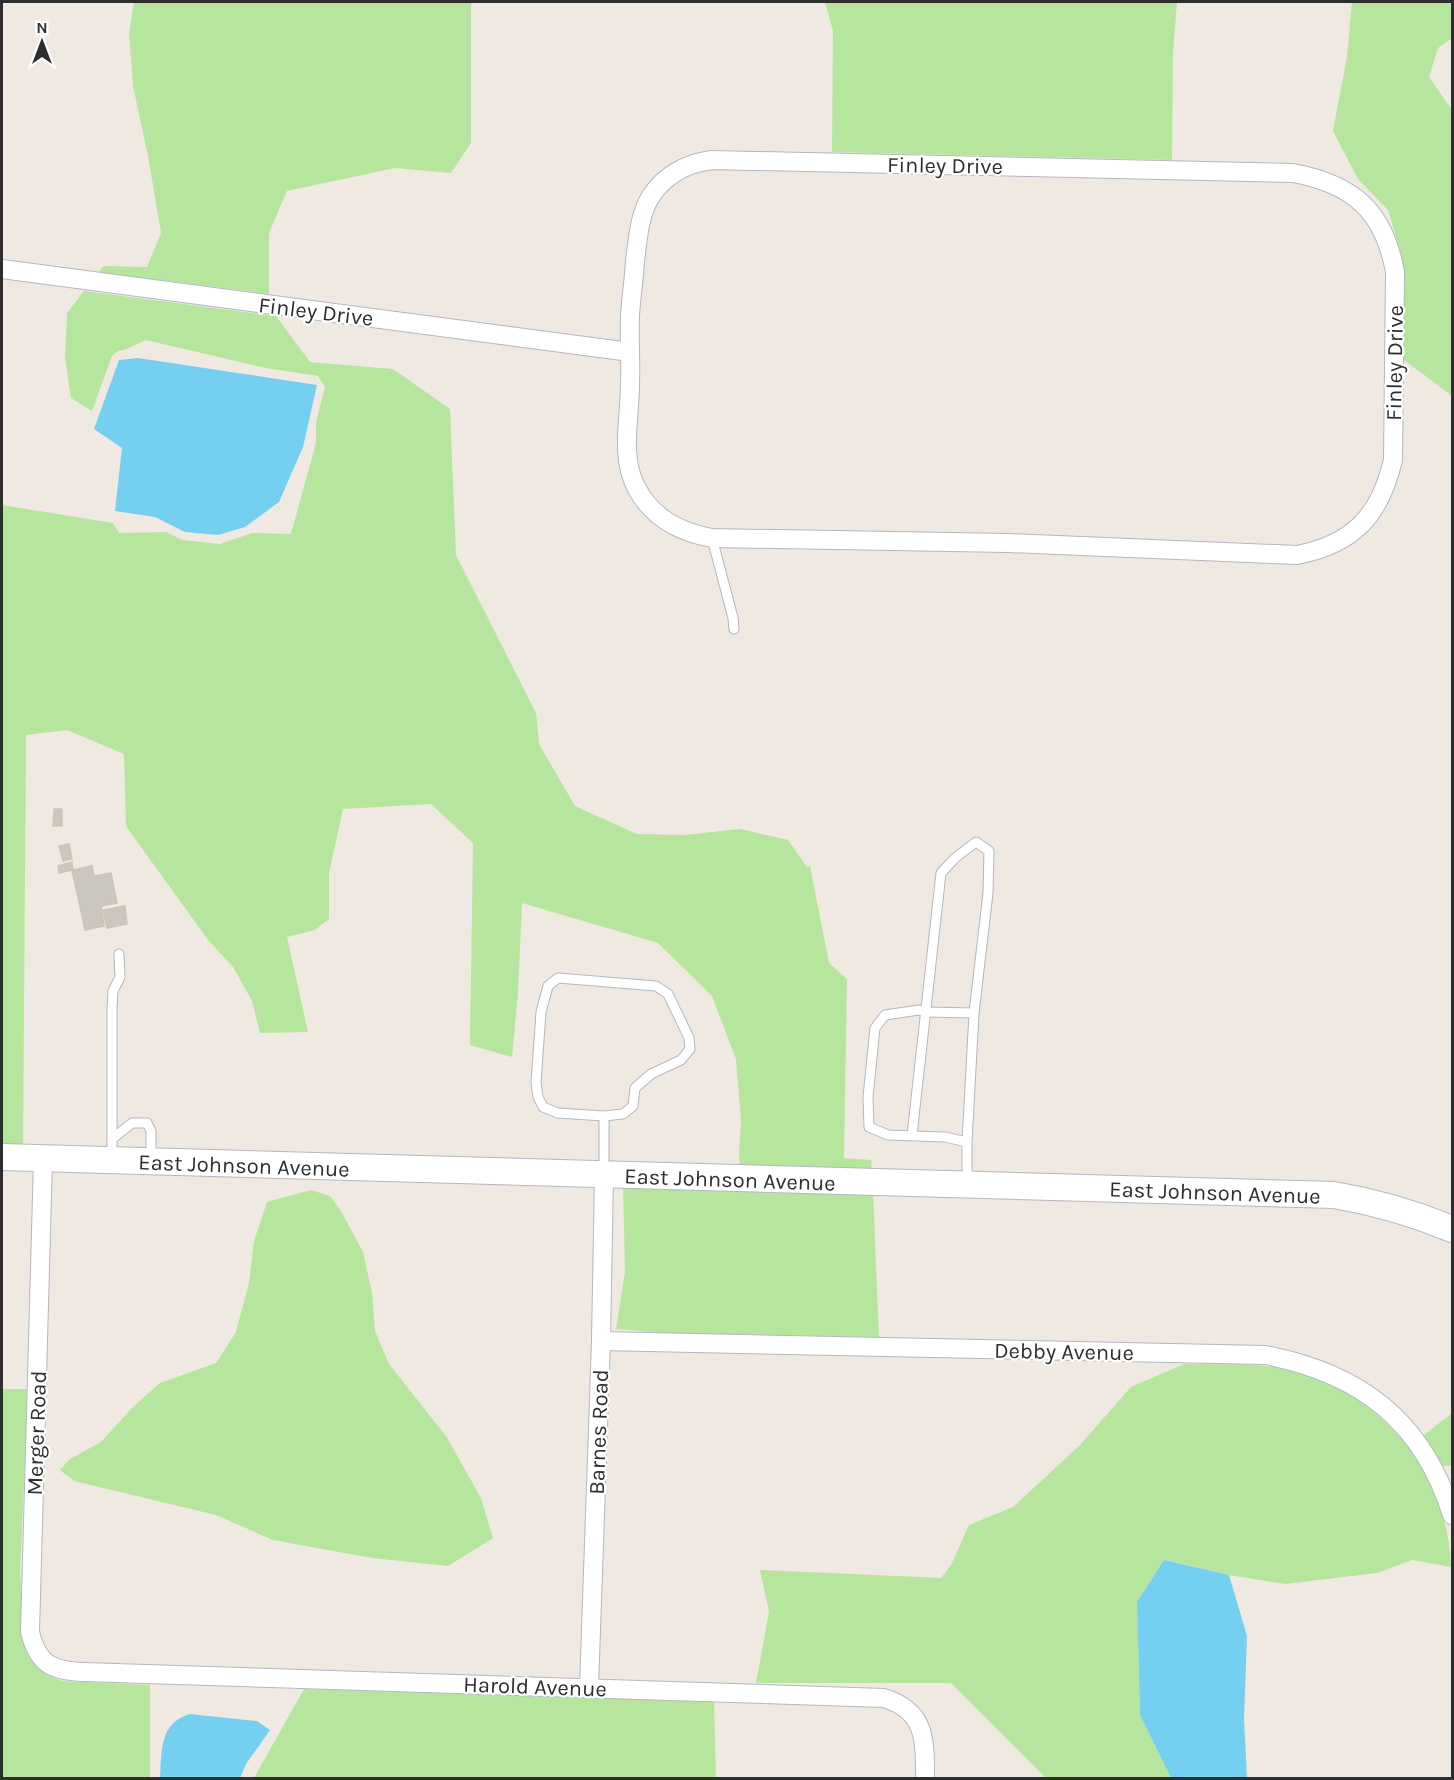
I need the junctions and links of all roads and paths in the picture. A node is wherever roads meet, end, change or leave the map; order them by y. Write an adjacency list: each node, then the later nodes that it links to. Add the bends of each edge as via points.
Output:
1 (2, 269): 2 (street, Finley Drive)
2 (630, 352): 3 (street, Finley Drive, via 627,454 636,487 646,504 671,525); 3 (street, Finley Drive, via 630,317 643,213 650,197 670,176 712,159 1293,173 1318,177 1354,196 1382,230 1395,272 1393,460 1387,485 1373,511 1336,543 1297,555 1008,543)
3 (712, 538): 4 (lane)
4 (734, 629)
5 (119, 954): 11 (lane, via 120,977 113,991 112,1008)
6 (926, 1012): 7 (lane); 7 (lane, via 941,873 976,842 989,851); 9 (lane); 9 (lane, via 885,1015 875,1028 869,1127 888,1136)
7 (974, 1013): 10 (lane)
8 (604, 1116): 8 (lane, via 623,1114 633,1106 634,1088 651,1074 681,1060 690,1049 689,1038 668,993 656,986 558,978 548,986 541,1012 538,1097 543,1107 558,1113); 15 (lane)
9 (912, 1135): 10 (lane)
10 (967, 1142): 16 (lane)
11 (112, 1150): 13 (main road, East Johnson Avenue); 14 (main road, East Johnson Avenue); 14 (lane, via 132,1123 147,1123 152,1131)
12 (2, 1157): 13 (main road, East Johnson Avenue)
13 (43, 1159): 20 (street, Merger Road, via 30,1632 33,1646 51,1666)
14 (151, 1162): 15 (main road, East Johnson Avenue)
15 (604, 1176): 16 (main road, East Johnson Avenue); 18 (street, Barnes Road)
16 (967, 1185): 17 (main road, East Johnson Avenue, via 1334,1195 1401,1209)
17 (1452, 1229)
18 (601, 1341): 19 (street, Debby Avenue, via 1265,1355 1323,1370 1374,1399 1397,1419 1433,1466); 21 (street, Barnes Road)
19 (1452, 1515)
20 (84, 1672): 21 (street, Harold Avenue)
21 (590, 1688): 22 (street, Harold Avenue, via 884,1698 902,1706 917,1721 923,1735)
22 (925, 1779)

